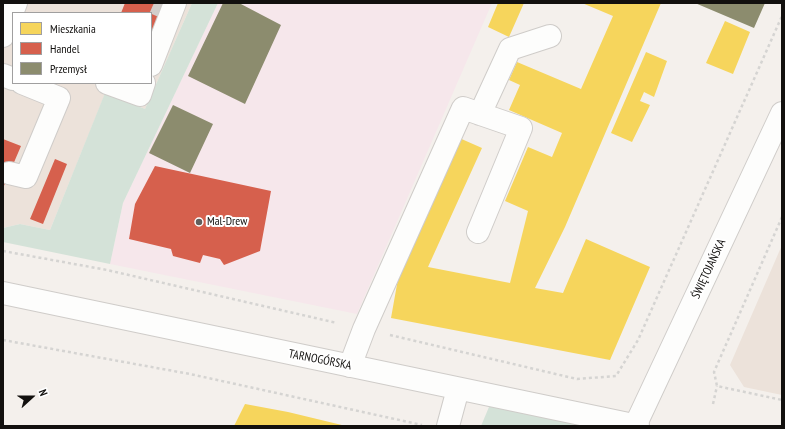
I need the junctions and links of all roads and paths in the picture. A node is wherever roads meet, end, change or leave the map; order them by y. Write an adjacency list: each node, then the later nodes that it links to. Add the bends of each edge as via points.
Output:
1 (170, 7): 6 (main road)
2 (12, 13): 4 (main road)
3 (782, 16): 18 (path, via 638,340 616,376 577,379)
4 (3, 36)
5 (550, 36): 12 (main road, via 510,49)
6 (152, 62)
7 (27, 84): 10 (main road)
8 (111, 84): 9 (main road, via 140,95)
9 (144, 84)
10 (62, 91): 13 (main road, via 26,177)
11 (782, 113): 27 (main road, ŚWIĘTOJAŃSKA)
12 (480, 114): 15 (main road, via 520,128); 18 (main road, via 463,108)
13 (9, 173)
14 (782, 216): 21 (path, via 714,372)
15 (478, 232)
16 (3, 251): 18 (path, via 107,270)
17 (3, 293): 20 (main road, TARNOGÓRSKA)
18 (364, 329): 20 (main road)
19 (3, 340): 25 (path, via 190,374)
20 (350, 366): 22 (main road, TARNOGÓRSKA)
21 (717, 386): 23 (path); 24 (path)
22 (458, 389): 26 (main road); 27 (main road, TARNOGÓRSKA)
23 (782, 400)
24 (713, 404)
25 (429, 426)
26 (448, 426)
27 (636, 426)

